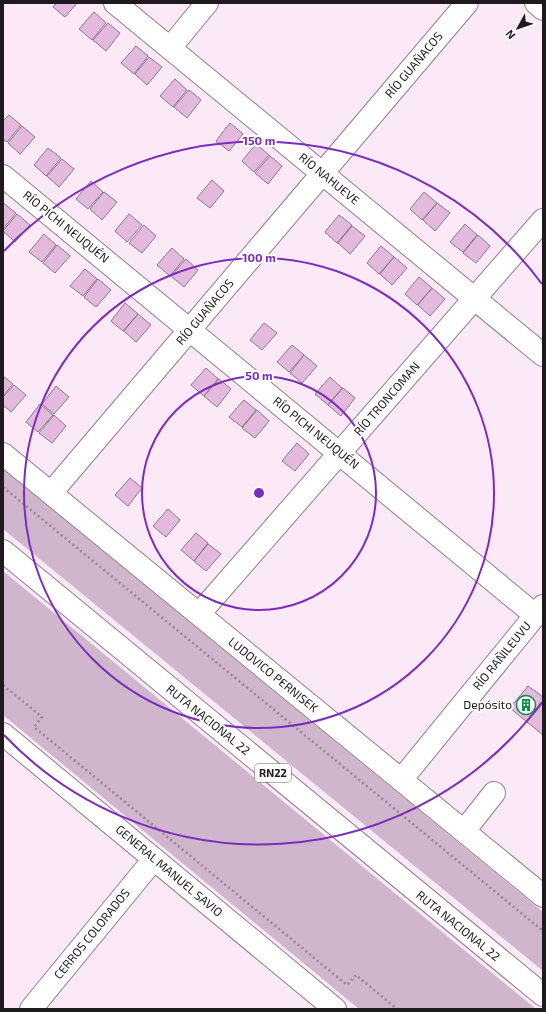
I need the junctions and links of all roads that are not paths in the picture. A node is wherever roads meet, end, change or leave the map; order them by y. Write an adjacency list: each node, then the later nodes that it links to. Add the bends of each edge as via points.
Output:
1 (115, 3): 6 (main road, RÍO NAHUEVE)
2 (207, 3): 6 (main road)
3 (467, 3): 7 (main road, RÍO GUAÑACOS)
4 (536, 3): 5 (main road)
5 (543, 9)
6 (170, 48): 7 (main road, RÍO NAHUEVE)
7 (323, 174): 10 (main road, RÍO NAHUEVE); 11 (main road, RÍO GUAÑACOS)
8 (3, 176): 11 (main road, RÍO PICHI NEUQUÉN)
9 (543, 220): 10 (main road, RÍO TRONCOMAN)
10 (474, 298): 12 (main road, RÍO NAHUEVE); 13 (main road, RÍO TRONCOMAN)
11 (190, 330): 13 (main road, RÍO PICHI NEUQUÉN); 15 (main road, RÍO GUAÑACOS)
12 (543, 355)
13 (340, 453): 17 (main road, RÍO PICHI NEUQUÉN); 18 (main road, RÍO TRONCOMAN)
14 (3, 454): 15 (main road, LUDOVICO PERNISEK)
15 (51, 494): 18 (main road, LUDOVICO PERNISEK)
16 (3, 551): 25 (main road, RUTA NACIONAL 22 / RN22)
17 (539, 610): 20 (main road, RÍO RAÑILEUVU)
18 (199, 614): 20 (main road, LUDOVICO PERNISEK)
19 (3, 734): 23 (main road, GENERAL MANUEL SAVIO)
20 (401, 780): 22 (main road, LUDOVICO PERNISEK)
21 (494, 793): 22 (main road)
22 (464, 831): 24 (main road, LUDOVICO PERNISEK)
23 (154, 859): 26 (main road, CERROS COLORADOS); 27 (main road, GENERAL MANUEL SAVIO)
24 (543, 896)
25 (543, 995)
26 (31, 1009)
27 (335, 1009)

